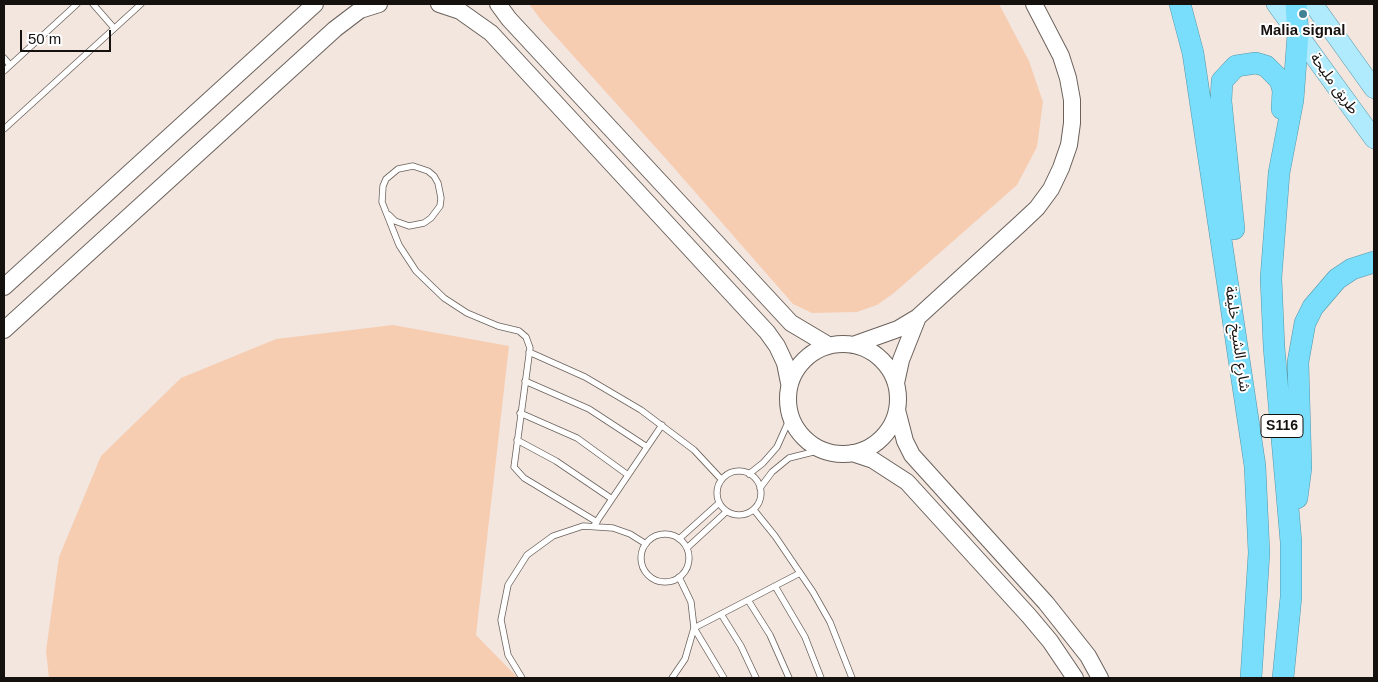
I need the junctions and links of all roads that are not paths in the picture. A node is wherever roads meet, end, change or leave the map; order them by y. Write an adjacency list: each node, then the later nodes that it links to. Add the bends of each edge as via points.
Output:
1 (77, 4): 16 (lane)
2 (93, 4): 13 (lane)
3 (141, 4): 13 (lane)
4 (315, 4): 24 (street)
5 (379, 4): 26 (street, via 360,10 335,29)
6 (439, 4): 32 (street, via 476,21 525,69 767,332 785,363)
7 (498, 4): 28 (street, via 791,322)
8 (1034, 4): 25 (street, via 1061,56 1068,78 1072,123 1062,168 1037,208)
9 (1180, 4): 33 (highway, شارع الشيخ خليفة / S116, via 1193,53)
10 (1276, 4): 14 (main road, طريق مليحة)
11 (1296, 4): 14 (highway, S116)
12 (1313, 4): 18 (main road, طريق مليحة)
13 (114, 28): 19 (lane)
14 (1298, 34): 20 (main road, طريق مليحة); 21 (highway, S116, via 1293,100)
15 (4, 58): 16 (lane)
16 (10, 65): 17 (lane)
17 (4, 71)
18 (1374, 89)
19 (4, 129)
20 (1374, 139)
21 (1279, 173): 33 (highway, via 1277,148 1283,90 1280,80 1266,66 1251,63 1236,66 1222,81 1220,91 1248,362); 50 (highway, S116, via 1272,243 1272,312)
22 (389, 215): 22 (lane, via 382,202 382,194 383,186 392,174 398,169 413,166 434,176 441,198 440,206 431,218 409,226 394,221); 29 (lane, via 403,252 426,283 467,313 523,334 529,342)
23 (1374, 262): 50 (highway, via 1352,269 1337,279 1318,299 1305,323 1298,362 1300,480)
24 (4, 287)
25 (918, 316): 27 (street, via 898,329); 31 (street)
26 (4, 330)
27 (853, 344): 28 (street); 31 (street, via 872,352 886,365)
28 (828, 346): 32 (street, via 804,359)
29 (529, 352): 30 (lane); 37 (lane, via 612,392)
30 (525, 381): 35 (lane); 39 (lane, via 589,409)
31 (896, 383): 34 (street)
32 (790, 384): 36 (street, via 787,399)
33 (1244, 385): 70 (highway, شارع الشيخ خليفة / S116, via 1259,524)
34 (897, 410): 41 (street, via 881,438 868,448); 69 (street, via 899,426 912,455 1046,603 1088,656)
35 (520, 412): 38 (lane); 43 (lane, via 577,438)
36 (790, 418): 40 (street, via 808,441); 42 (lane, via 777,447)
37 (662, 424): 39 (lane); 44 (lane, via 694,450)
38 (517, 440): 46 (lane, via 563,465); 51 (lane, via 513,464 518,474)
39 (646, 447): 43 (lane)
40 (821, 450): 41 (street); 45 (lane, via 789,458)
41 (852, 453): 68 (street, via 873,460 907,482 1029,616)
42 (749, 474): 44 (lane, via 737,471); 45 (lane)
43 (628, 475): 46 (lane)
44 (721, 479): 47 (lane, via 717,488)
45 (760, 488): 48 (lane, via 760,499)
46 (612, 499): 51 (lane)
47 (719, 503): 49 (lane); 52 (lane)
48 (754, 510): 49 (lane, via 743,515); 55 (lane)
49 (726, 512): 54 (lane)
50 (1290, 514): 71 (highway, S116, via 1291,597)
51 (595, 524): 53 (lane, via 622,531); 61 (lane, via 568,530 544,541 519,564 508,585 502,608 502,632 508,655)
52 (679, 539): 53 (lane, via 662,535); 54 (lane)
53 (646, 544): 56 (lane, via 642,555 646,573 662,582)
54 (687, 548): 56 (lane, via 689,564)
55 (800, 573): 57 (lane); 67 (lane, via 830,622)
56 (679, 577): 60 (lane, via 691,602)
57 (775, 586): 58 (lane); 66 (lane, via 805,636)
58 (748, 600): 59 (lane); 65 (lane, via 770,636)
59 (721, 614): 60 (lane); 64 (lane)
60 (694, 628): 62 (lane, via 685,659); 63 (lane)
61 (522, 678)
62 (672, 678)
63 (724, 678)
64 (756, 678)
65 (789, 678)
66 (821, 678)
67 (852, 678)
68 (1075, 678)
69 (1100, 678)
70 (1251, 678)
71 (1283, 678)

